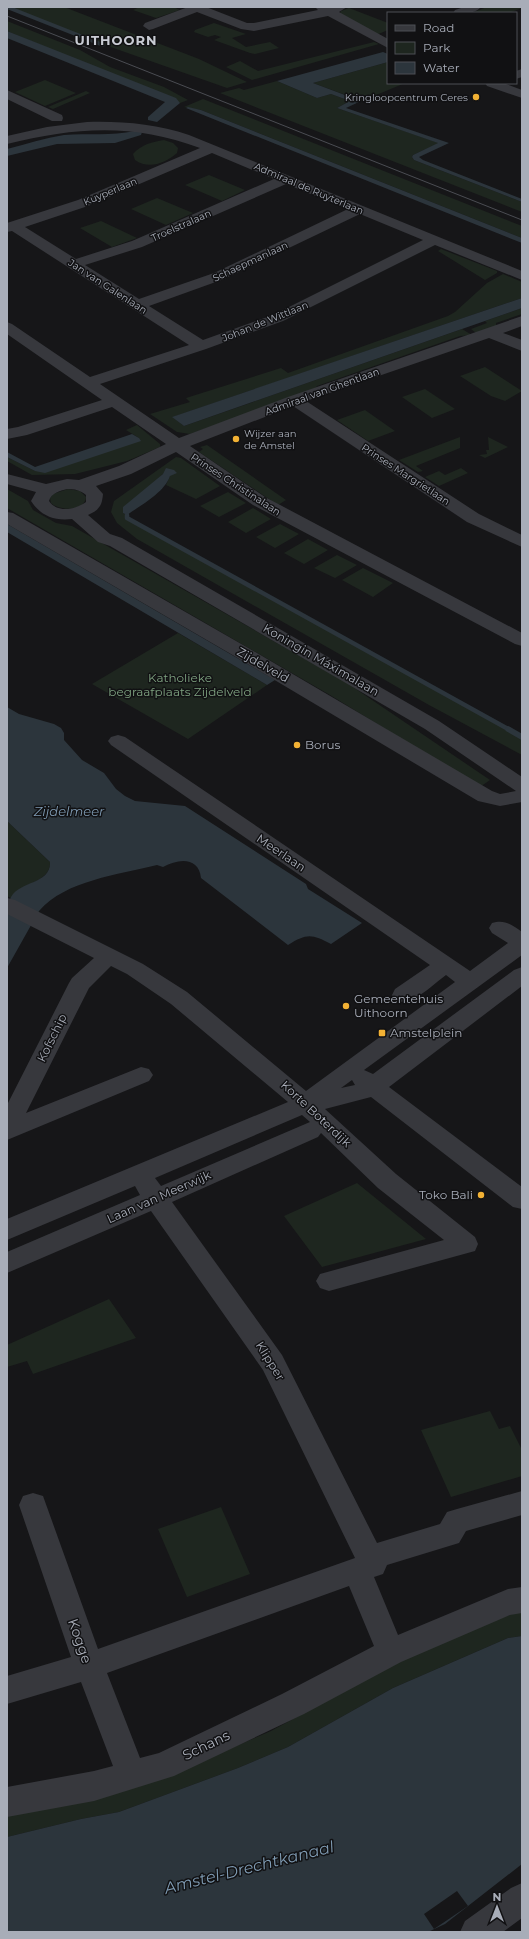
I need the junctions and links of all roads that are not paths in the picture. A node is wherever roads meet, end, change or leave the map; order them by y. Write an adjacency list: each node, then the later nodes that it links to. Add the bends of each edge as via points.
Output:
1 (196, 7): 4 (street, via 254,27); 6 (street)
2 (341, 7): 4 (street)
3 (475, 7): 5 (street)
4 (324, 9): 7 (street)
5 (462, 12)
6 (149, 26)
7 (387, 43)
8 (497, 84): 10 (street)
9 (7, 94): 11 (street)
10 (522, 94)
11 (57, 118)
12 (7, 140): 13 (street, Admiraal de Ruyterlaan, via 48,130 119,126 156,130)
13 (212, 148): 14 (street, Admiraal de Ruyterlaan); 16 (street, Kuyperlaan, via 83,203)
14 (285, 179): 15 (street, Admiraal de Ruyterlaan); 18 (street, Troelstralaan, via 137,244)
15 (359, 209): 17 (street, Admiraal de Ruyterlaan); 20 (street, Schaepmanlaan, via 219,276)
16 (11, 227): 18 (street, Jan van Galenlaan)
17 (434, 240): 19 (street, Admiraal de Ruyterlaan); 24 (street, Johan de Wittlaan, via 290,312)
18 (75, 264): 20 (street, Jan van Galenlaan)
19 (522, 276)
20 (137, 305): 24 (street, Jan van Galenlaan)
21 (522, 320): 23 (street, Admiraal van Ghentlaan)
22 (7, 327): 26 (street, Prinses Christinalaan)
23 (489, 332): 25 (street); 27 (street, Admiraal van Ghentlaan)
24 (202, 346): 26 (street, Johan de Wittlaan)
25 (522, 346)
26 (88, 383): 28 (street, Prinses Christinalaan)
27 (294, 400): 30 (street, Admiraal van Ghentlaan); 36 (street, Prinses Margrietlaan, via 474,518)
28 (114, 401): 29 (street, via 21,432); 30 (street, Prinses Christinalaan)
29 (7, 434)
30 (178, 445): 32 (street, Admiraal van Ghentlaan, via 125,470 114,480); 37 (street, Prinses Christinalaan, via 275,510)
31 (7, 481): 33 (street, via 12,486)
32 (87, 488): 33 (street, via 67,484); 34 (street, via 96,501)
33 (44, 494): 34 (street, via 42,505 49,511 61,514)
34 (81, 511): 39 (street, Koningin Máximalaan, via 104,538 116,542 419,717)
35 (7, 517): 40 (street, Zijdelveld, via 485,796 500,800)
36 (522, 542)
37 (522, 640)
38 (118, 741): 45 (street, Meerlaan)
39 (522, 786)
40 (522, 796)
41 (7, 905): 44 (street, Korte Boterdijk)
42 (500, 928): 43 (street)
43 (522, 943): 47 (street)
44 (109, 956): 52 (street, Korte Boterdijk, via 179,998); 53 (street, Kofschip, via 80,983)
45 (445, 965): 47 (street); 48 (street)
46 (522, 976): 51 (street)
47 (470, 982): 49 (street)
48 (403, 995)
49 (350, 1069): 51 (street); 52 (street)
50 (141, 1075): 53 (street, Kofschip)
51 (374, 1086): 52 (street, via 360,1092); 57 (street)
52 (306, 1104): 55 (street); 60 (street, Korte Boterdijk, via 387,1181 466,1244)
53 (7, 1129)
54 (310, 1131): 56 (street, Laan van Meerwijk)
55 (139, 1174): 56 (street, Klipper); 58 (street)
56 (156, 1198): 59 (street, Laan van Meerwijk); 63 (street, Klipper, via 273,1363)
57 (522, 1200)
58 (7, 1230)
59 (7, 1263)
60 (329, 1281)
61 (522, 1503): 63 (street, via 457,1521 449,1534)
62 (32, 1506): 66 (street, Kogge)
63 (366, 1564): 65 (street); 66 (street)
64 (522, 1600): 65 (street, Schans, via 508,1602)
65 (391, 1652): 68 (street, Schans, via 293,1704 163,1766)
66 (89, 1666): 67 (street); 68 (street, Kogge)
67 (7, 1690)
68 (132, 1774): 69 (street, Schans, via 94,1786)
69 (7, 1802)
70 (522, 1899): 71 (street)
71 (476, 1932)

